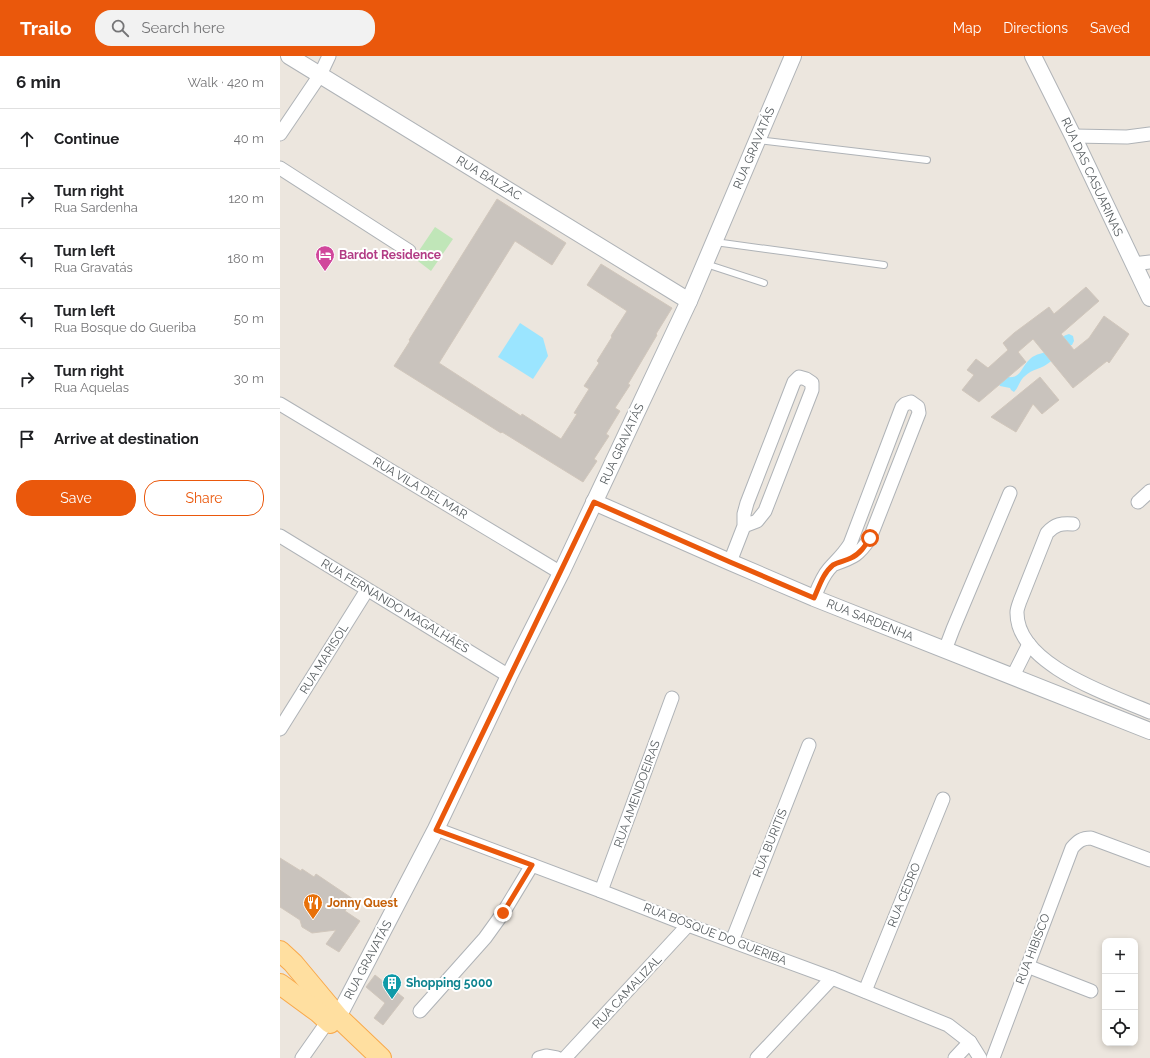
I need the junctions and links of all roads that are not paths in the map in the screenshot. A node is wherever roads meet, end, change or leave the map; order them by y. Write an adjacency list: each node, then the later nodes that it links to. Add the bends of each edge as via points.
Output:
1 (289, 56): 5 (street, RUA BALZAC)
2 (329, 56): 5 (street)
3 (793, 56): 9 (street, RUA GRAVATÁS)
4 (1033, 56): 8 (street, RUA DAS CASUARINAS)
5 (320, 75): 6 (street); 20 (street, RUA BALZAC)
6 (280, 134)
7 (1150, 134): 8 (street, via 1127,137)
8 (1073, 136): 16 (street, RUA DAS CASUARINAS)
9 (757, 140): 10 (lane); 12 (street, RUA GRAVATÁS)
10 (927, 160)
11 (280, 168): 13 (street)
12 (714, 242): 15 (street, RUA GRAVATÁS); 17 (lane)
13 (409, 251)
14 (1150, 262): 16 (street)
15 (705, 264): 18 (lane); 20 (street, RUA GRAVATÁS)
16 (1133, 264): 19 (street, RUA DAS CASUARINAS)
17 (884, 265)
18 (764, 283)
19 (1150, 298)
20 (689, 301): 24 (street, RUA GRAVATÁS)
21 (280, 404): 31 (street, RUA VILA DEL MAR)
22 (1150, 491): 25 (street)
23 (1010, 493): 35 (street)
24 (594, 502): 29 (street, RUA SARDENHA); 31 (street, RUA GRAVATÁS)
25 (1138, 502)
26 (1073, 524): 34 (street, via 1057,525 1047,533 1020,600 1018,623)
27 (744, 526): 27 (street, via 757,521 765,511 812,390 812,383 806,379 799,377 794,382 747,502); 29 (street)
28 (280, 536): 32 (street, RUA FERNANDO MAGALHÃES)
29 (730, 562): 33 (street, RUA SARDENHA)
30 (835, 564): 30 (street, via 851,558 862,550 870,538 919,413 918,407 911,402 902,407 852,538); 33 (street, via 829,569)
31 (561, 573): 36 (street, RUA GRAVATÁS)
32 (367, 590): 36 (street, RUA FERNANDO MAGALHÃES); 40 (street, RUA MARISOL)
33 (814, 598): 35 (street, RUA SARDENHA)
34 (1028, 644): 37 (street); 39 (street, via 1057,669)
35 (945, 650): 37 (street, RUA SARDENHA)
36 (509, 676): 44 (street, RUA GRAVATÁS)
37 (1013, 676): 41 (street, RUA SARDENHA)
38 (672, 698): 47 (street, RUA AMENDOEIRAS)
39 (1150, 712)
40 (280, 729)
41 (1150, 731)
42 (809, 745): 49 (street, RUA BURITIS)
43 (943, 798): 55 (street, RUA CEDRO)
44 (436, 830): 46 (street, RUA BOSQUE DO GUERIBA); 58 (street, RUA GRAVATÁS)
45 (1150, 860): 51 (street, RUA HIBISCO, via 1091,838 1077,841 1072,848)
46 (532, 865): 47 (street, RUA BOSQUE DO GUERIBA); 57 (street, via 485,938)
47 (601, 891): 48 (street, RUA BOSQUE DO GUERIBA)
48 (688, 926): 49 (street, RUA BOSQUE DO GUERIBA); 65 (street, RUA CAMALIZAL)
49 (732, 941): 52 (street, RUA BOSQUE DO GUERIBA)
50 (286, 957): 53 (main road, via 292,970); 58 (main road)
51 (1027, 966): 56 (street); 69 (street, RUA HIBISCO)
52 (832, 978): 55 (street, RUA BOSQUE DO GUERIBA); 66 (street)
53 (280, 980)
54 (280, 984): 58 (main road)
55 (865, 991): 59 (street, RUA BOSQUE DO GUERIBA, via 948,1025)
56 (1092, 991)
57 (420, 1011)
58 (333, 1019): 60 (street); 61 (main road); 62 (main road)
59 (970, 1042): 67 (street); 68 (street, RUA BOSQUE DO GUERIBA)
60 (302, 1058)
61 (368, 1058)
62 (381, 1058)
63 (539, 1058): 64 (street)
64 (557, 1058)
65 (564, 1058)
66 (757, 1058)
67 (955, 1058)
68 (980, 1058)
69 (993, 1058)

